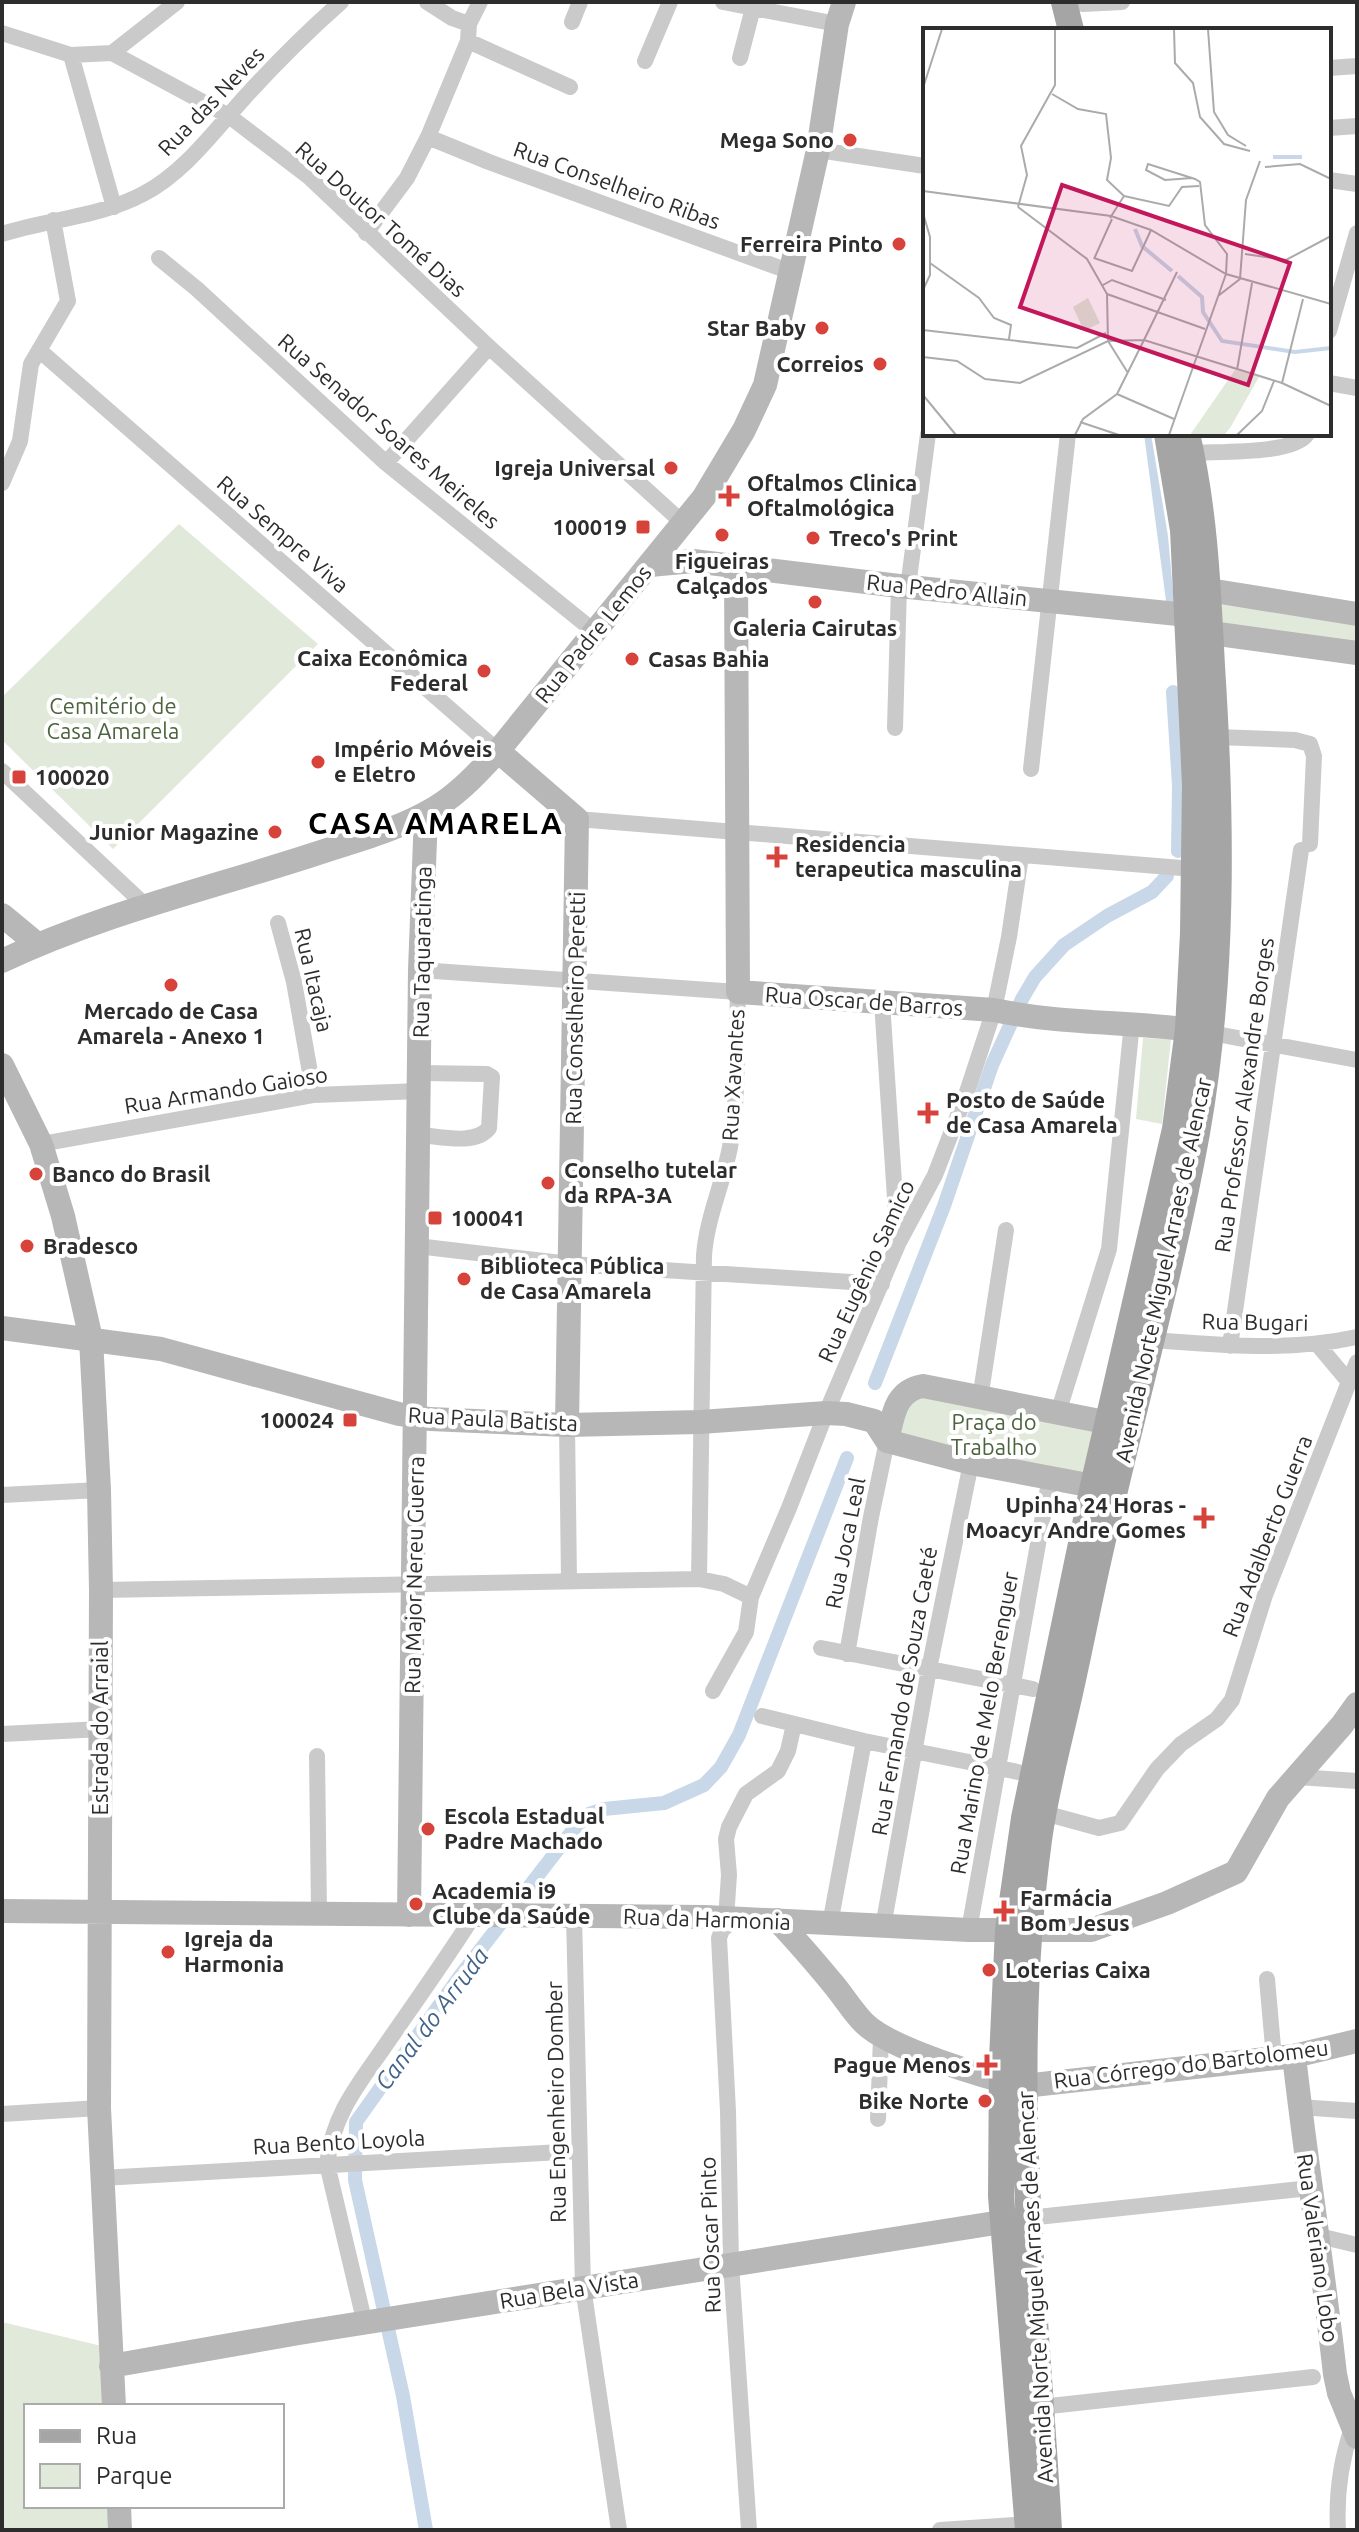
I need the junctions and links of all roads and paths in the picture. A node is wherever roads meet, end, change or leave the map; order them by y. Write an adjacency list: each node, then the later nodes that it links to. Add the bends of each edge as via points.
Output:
1 (177, 2): 15 (street)
2 (341, 2): 22 (street, Rua das Neves)
3 (427, 2): 13 (street)
4 (480, 2): 13 (street)
5 (580, 2): 12 (street)
6 (670, 2): 18 (street)
7 (723, 2): 9 (street)
8 (1122, 2): 10 (street)
9 (753, 8): 11 (street); 17 (street)
10 (1080, 10)
11 (841, 13): 26 (street, Rua Padre Lemos)
12 (572, 22)
13 (469, 32): 21 (street); 25 (street)
14 (2, 33): 16 (street)
15 (112, 53): 16 (street); 22 (street, Rua Doutor Tomé Dias)
16 (71, 55): 30 (street)
17 (740, 58)
18 (645, 61)
19 (1357, 66): 20 (street)
20 (1331, 68)
21 (570, 87)
22 (229, 116): 30 (street, Rua das Neves, via 172,173 146,193); 32 (street, Rua Doutor Tomé Dias, via 309,177)
23 (1357, 126): 24 (street)
24 (1331, 128)
25 (428, 137): 32 (street, via 407,178); 37 (street, Rua Conselheiro Ribas)
26 (818, 150): 27 (street); 37 (street, Rua Padre Lemos)
27 (923, 166)
28 (1331, 180): 29 (street)
29 (1357, 184)
30 (114, 207): 31 (street, Rua das Neves)
31 (53, 220): 34 (street, Rua das Neves); 40 (street, via 68,301)
32 (366, 233): 39 (street, Rua Doutor Tomé Dias)
33 (1357, 233): 36 (street)
34 (2, 234)
35 (159, 258): 48 (street, Rua Senador Soares Meireles)
36 (1351, 266): 38 (street)
37 (791, 272): 50 (street, Rua Padre Lemos, via 765,385 744,430)
38 (1331, 320)
39 (489, 347): 48 (street); 50 (street, Rua Doutor Tomé Dias)
40 (39, 350): 49 (street, via 29,370 20,441); 64 (street, Rua Sempre Viva)
41 (1331, 383): 42 (street)
42 (1357, 388)
43 (928, 436): 54 (street)
44 (1068, 436): 56 (street)
45 (1167, 436): 55 (main road, Avenida Norte Miguel Arraes de Alencar)
46 (1305, 436): 47 (street, via 1286,447)
47 (1189, 443): 55 (main road, Avenida Norte Miguel Arraes de Alencar)
48 (386, 463): 59 (street, Rua Senador Soares Meireles)
49 (2, 483)
50 (683, 523): 51 (street, via 690,553); 52 (street, Rua Padre Lemos)
51 (706, 564): 52 (street, Rua Pedro Allain); 53 (street, Rua Pedro Allain)
52 (650, 565): 59 (street, Rua Padre Lemos)
53 (736, 567): 54 (street, Rua Pedro Allain); 69 (street, Rua Xavantes)
54 (904, 586): 56 (street, Rua Pedro Allain); 62 (street)
55 (1198, 588): 57 (street); 58 (main road, Avenida Norte Miguel Arraes de Alencar); 60 (main road, Avenida Norte Miguel Arraes de Alencar)
56 (1048, 600): 58 (street, Rua Pedro Allain); 65 (street)
57 (1357, 614)
58 (1188, 615): 71 (main road, Avenida Norte Miguel Arraes de Alencar)
59 (595, 632): 64 (street, Rua Padre Lemos)
60 (1211, 633): 61 (street); 63 (main road, Avenida Norte Miguel Arraes de Alencar)
61 (1357, 653)
62 (895, 728)
63 (1217, 737): 83 (main road, Avenida Norte Miguel Arraes de Alencar, via 1217,920); 84 (street, Rua Professor Alexandre Borges, via 1295,740 1310,744 1314,756 1306,847)
64 (498, 751): 67 (street, Rua Padre Lemos); 68 (street)
65 (1031, 769)
66 (2, 771): 72 (street)
67 (426, 814): 72 (street, Rua Padre Lemos); 77 (street, Rua Taquaratinga)
68 (577, 819): 69 (street); 78 (street, Rua Conselheiro Peretti)
69 (739, 832): 70 (street); 79 (street, Rua Xavantes)
70 (1021, 856): 71 (street); 81 (street, Rua Eugênio Samico, via 1009,937)
71 (1194, 869): 83 (main road, Avenida Norte Miguel Arraes de Alencar)
72 (147, 907): 75 (street, Rua Padre Lemos)
73 (2, 915): 75 (street)
74 (278, 923): 88 (street, Rua Itacaja)
75 (37, 944): 76 (street, Rua Padre Lemos)
76 (2, 961)
77 (420, 970): 78 (street, Rua Oscar de Barros); 87 (street, Rua Taquaratinga)
78 (575, 979): 79 (street, Rua Oscar de Barros); 94 (street, Rua Conselheiro Peretti)
79 (738, 992): 80 (street, Rua Oscar de Barros); 95 (street, Rua Xavantes, via 734,1119 705,1240)
80 (882, 1002): 81 (street, Rua Oscar de Barros); 92 (street)
81 (1007, 1012): 82 (street, Rua Oscar de Barros); 92 (street, Rua Eugênio Samico, via 967,1092 935,1175)
82 (1132, 1023): 83 (street, Rua Oscar de Barros); 106 (street, via 1111,1239)
83 (1199, 1031): 84 (street); 100 (main road, Avenida Norte Miguel Arraes de Alencar, via 1196,1134); 110 (main road, Avenida Norte Miguel Arraes de Alencar)
84 (1275, 1047): 85 (street); 102 (street, Rua Professor Alexandre Borges)
85 (1357, 1060)
86 (2, 1065): 90 (street, Estrada do Arraial)
87 (420, 1082): 88 (street, Rua Armando Gaioso); 89 (street, Rua Major Nereu Guerra); 89 (street, Rua Armando Gaioso, via 492,1077 486,1132 472,1138)
88 (314, 1095): 90 (street, Rua Armando Gaioso)
89 (419, 1135): 93 (street, Rua Major Nereu Guerra)
90 (41, 1144): 99 (street, Estrada do Arraial)
91 (1006, 1230): 105 (street)
92 (898, 1244): 96 (street, Rua Eugênio Samico)
93 (417, 1246): 94 (street); 108 (street, Rua Major Nereu Guerra)
94 (570, 1264): 95 (street); 111 (street, Rua Conselheiro Peretti)
95 (704, 1273): 96 (street); 109 (street, Rua Xavantes)
96 (882, 1284): 107 (street, Rua Eugênio Samico)
97 (2, 1328): 99 (street, Rua Paula Batista)
98 (1357, 1337): 101 (street, Rua Bugari)
99 (91, 1339): 108 (street, Rua Paula Batista, via 161,1349); 116 (street, Estrada do Arraial)
100 (1152, 1340): 102 (street, Rua Bugari); 141 (main road, Avenida Norte Miguel Arraes de Alencar)
101 (1318, 1345): 102 (street, Rua Bugari); 104 (street)
102 (1230, 1346)
103 (1357, 1362): 104 (street, Rua Adalberto Guerra)
104 (1349, 1382): 141 (street, Rua Adalberto Guerra, via 1226,1710 1157,1769 1120,1823 1099,1828)
105 (980, 1399): 106 (street); 112 (street, via 915,1387 901,1396)
106 (1058, 1413): 110 (street)
107 (836, 1414): 109 (street, Rua Paula Batista); 112 (street, Rua Paula Batista); 122 (street, Rua Eugênio Samico)
108 (416, 1418): 111 (street, Rua Paula Batista); 120 (street, Rua Major Nereu Guerra)
109 (700, 1422): 111 (street, Rua Paula Batista); 118 (street, Rua Xavantes)
110 (1110, 1423): 115 (main road, Avenida Norte Miguel Arraes de Alencar)
111 (567, 1425): 119 (street, Rua Conselheiro Peretti)
112 (880, 1431): 113 (street); 124 (street, Rua Joca Leal)
113 (971, 1463): 114 (street); 125 (street, Rua Fernando de Souza Caeté)
114 (1050, 1477): 115 (street); 126 (street, Rua Marino de Melo Berenguer)
115 (1093, 1486): 153 (main road, Avenida Norte Miguel Arraes de Alencar, via 1024,1818)
116 (99, 1490): 117 (street); 121 (street, Estrada do Arraial)
117 (2, 1495)
118 (699, 1579): 119 (street); 122 (street)
119 (569, 1581): 120 (street)
120 (414, 1584): 121 (street); 145 (street, Rua Major Nereu Guerra)
121 (101, 1590): 132 (street, Estrada do Arraial)
122 (751, 1597): 128 (street, Rua Eugênio Samico, via 746,1632)
123 (821, 1648): 124 (street)
124 (847, 1654): 125 (street)
125 (929, 1669): 126 (street); 135 (street, Rua Fernando de Souza Caeté)
126 (1014, 1686): 127 (street); 137 (street, Rua Marino de Melo Berenguer)
127 (1033, 1689)
128 (713, 1691)
129 (1357, 1704): 139 (street, Rua da Harmonia)
130 (762, 1716): 131 (street)
131 (794, 1724): 134 (street); 149 (street, Rua Oscar Pinto, via 778,1771 746,1794 729,1827)
132 (102, 1729): 133 (street); 143 (street, Estrada do Arraial)
133 (2, 1734)
134 (864, 1741): 135 (street); 150 (street)
135 (916, 1751): 137 (street); 151 (street, Rua Fernando de Souza Caeté)
136 (317, 1756): 144 (street)
137 (999, 1768): 138 (street); 152 (street, Rua Marino de Melo Berenguer)
138 (1018, 1772)
139 (1298, 1777): 140 (street); 153 (street, Rua da Harmonia, via 1278,1798 1236,1872 1226,1878 1091,1930)
140 (1357, 1781)
141 (1044, 1813): 153 (main road, Avenida Norte Miguel Arraes de Alencar)
142 (2, 1911): 143 (street, Rua da Harmonia)
143 (98, 1911): 144 (street, Rua da Harmonia); 160 (street, Estrada do Arraial)
144 (319, 1912): 145 (street, Rua da Harmonia)
145 (409, 1915): 146 (street, Rua da Harmonia)
146 (474, 1915): 147 (street, Rua da Harmonia); 165 (street, via 356,2085 338,2117)
147 (574, 1916): 149 (street, Rua da Harmonia); 164 (street, Rua Engenheiro Domber)
148 (777, 1920): 149 (street, Rua da Harmonia); 150 (street, Rua da Harmonia); 155 (street)
149 (721, 1923): 171 (street, Rua Oscar Pinto)
150 (830, 1924): 151 (street, Rua da Harmonia)
151 (883, 1927): 152 (street, Rua da Harmonia)
152 (969, 1930): 153 (street, Rua da Harmonia)
153 (1018, 1930): 158 (main road, Avenida Norte Miguel Arraes de Alencar)
154 (1267, 1979): 157 (street)
155 (881, 2037): 158 (street); 163 (street)
156 (1357, 2041): 157 (street, Rua Córrego do Bartolomeu)
157 (1284, 2057): 158 (street, Rua Córrego do Bartolomeu); 159 (street, Rua Valeriano Lobo)
158 (1013, 2084): 168 (main road, Avenida Norte Miguel Arraes de Alencar)
159 (1299, 2107): 161 (street); 167 (street, Rua Valeriano Lobo)
160 (99, 2108): 162 (street); 166 (street, Estrada do Arraial)
161 (1357, 2111)
162 (2, 2114)
163 (878, 2119)
164 (578, 2151): 165 (street, Rua Bento Loyola); 172 (street, Rua Engenheiro Domber)
165 (330, 2164): 166 (street, Rua Bento Loyola); 173 (street)
166 (102, 2178): 174 (street, Estrada do Arraial)
167 (1310, 2188): 168 (street); 169 (street, Rua Valeriano Lobo)
168 (1015, 2219): 171 (street, Rua Bela Vista); 178 (main road, Avenida Norte Miguel Arraes de Alencar); 181 (main road, Avenida Norte Miguel Arraes de Alencar)
169 (1319, 2236): 170 (street); 176 (street, Rua Valeriano Lobo, via 1335,2374)
170 (1357, 2245)
171 (731, 2264): 172 (street, Rua Bela Vista); 184 (street, Rua Oscar Pinto)
172 (583, 2287): 173 (street, Rua Bela Vista); 183 (street, Rua Engenheiro Domber)
173 (370, 2323): 174 (street, Rua Bela Vista)
174 (111, 2366): 177 (street, Estrada do Arraial)
175 (1313, 2377): 178 (street)
176 (1348, 2391): 179 (street, Rua Valeriano Lobo)
177 (114, 2404)
178 (1041, 2407): 181 (main road, Avenida Norte Miguel Arraes de Alencar)
179 (1355, 2433): 186 (street, via 1338,2480)
180 (119, 2508): 182 (street)
181 (1035, 2528): 185 (street)
182 (120, 2530)
183 (619, 2530)
184 (749, 2530)
185 (940, 2530)
186 (1338, 2530)

